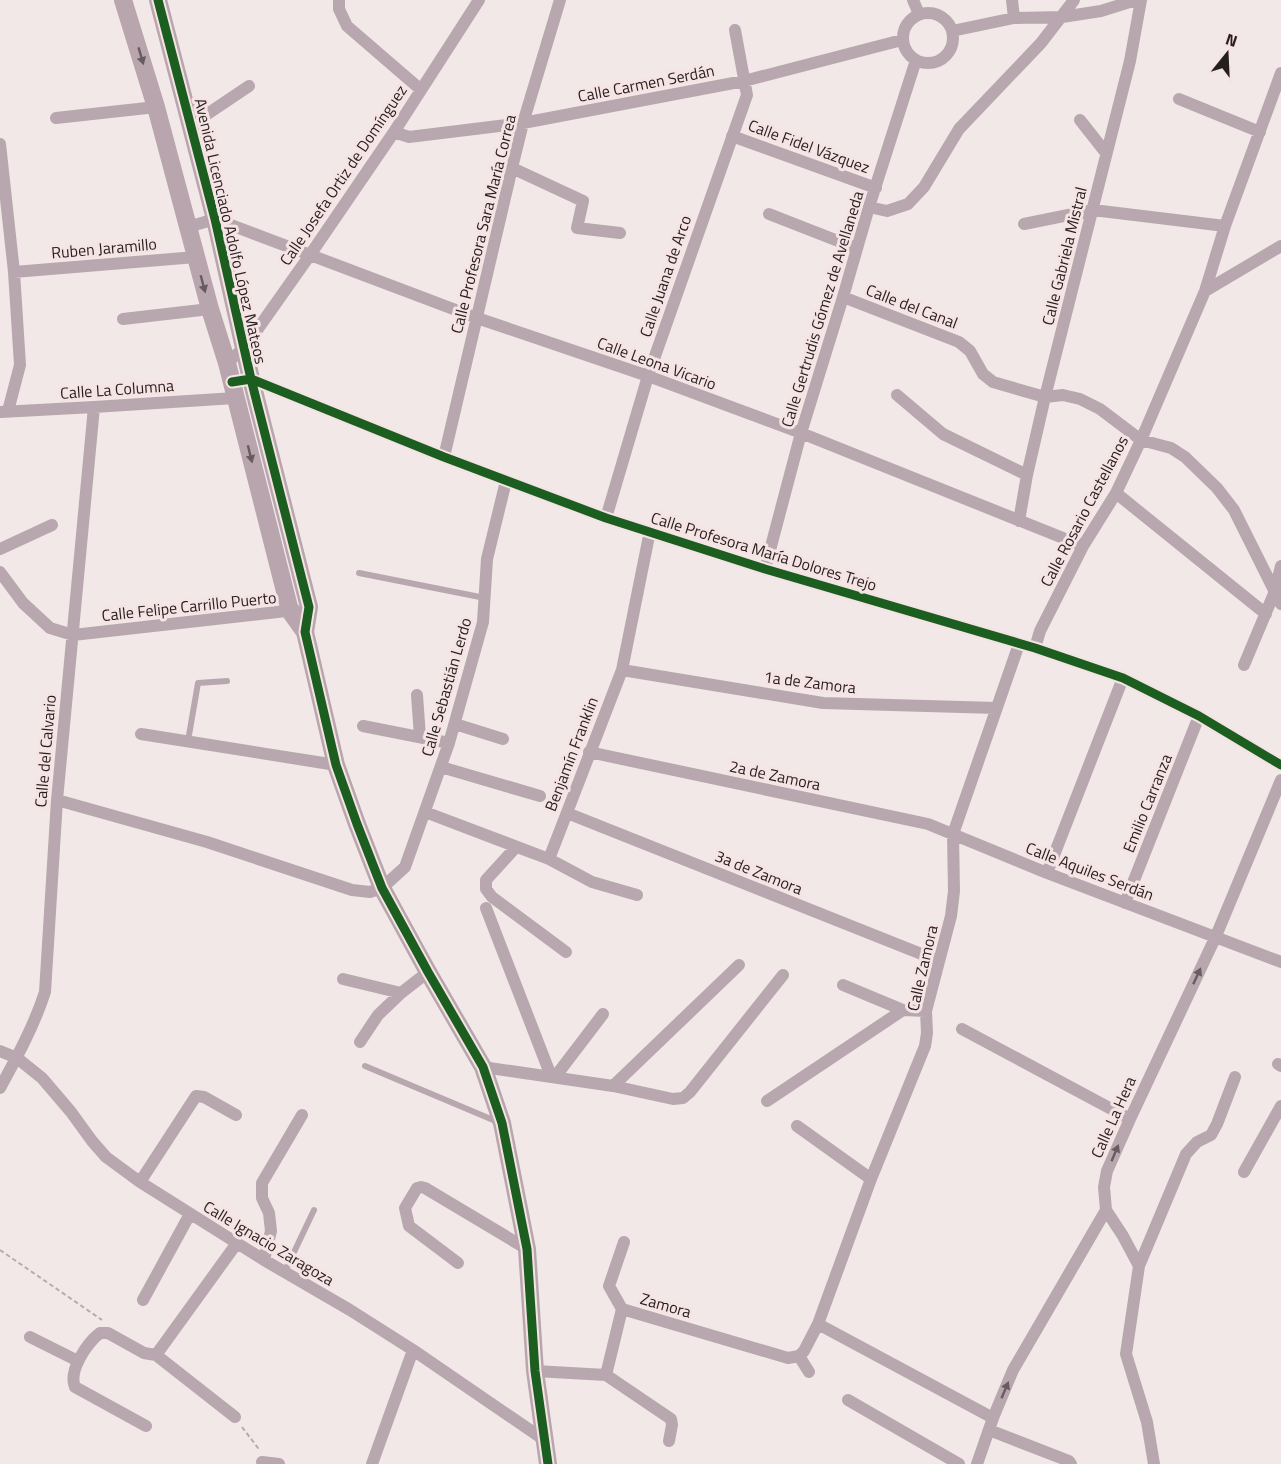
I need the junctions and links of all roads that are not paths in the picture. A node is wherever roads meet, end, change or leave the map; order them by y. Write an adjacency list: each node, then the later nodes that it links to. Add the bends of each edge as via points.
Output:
1 (123, 0): 14 (street, Avenida Licenciado Adolfo López Mateos)
2 (339, 0): 22 (street, via 347,26)
3 (478, 0): 22 (street, Calle Josefa Ortiz de Domínguez)
4 (560, 0): 27 (street, Calle Profesora Sara María Correa)
5 (913, 0): 11 (street)
6 (1012, 0): 13 (street)
7 (1074, 0): 12 (street)
8 (1136, 0): 12 (street)
9 (1141, 0): 33 (street, Calle Gabriela Mistral)
10 (160, 7): 14 (street); 28 (street, Avenida Licenciado Adolfo López Mateos)
11 (919, 14): 16 (street, via 943,17); 17 (street, via 906,24)
12 (1062, 17): 13 (street); 36 (street, via 959,129 924,188 908,204 887,210)
13 (1014, 18): 16 (street)
14 (132, 25): 24 (street, Avenida Licenciado Adolfo López Mateos, one-way to 24)
15 (735, 30): 20 (street, Calle Juana de Arco)
16 (952, 31): 18 (street, via 947,54 933,62)
17 (902, 40): 18 (street); 20 (street, Calle Carmen Serdán)
18 (916, 60): 35 (street, Calle Gertrudis Gómez de Avellaneda)
19 (1281, 73): 30 (street, Calle Rosario Castellanos)
20 (744, 81): 27 (street, Calle Carmen Serdán); 31 (street, Calle Juana de Arco, via 747,95)
21 (249, 86): 28 (street)
22 (420, 89): 29 (street, Calle Josefa Ortiz de Domínguez)
23 (1179, 99): 30 (street)
24 (156, 107): 25 (street); 42 (street, Avenida Licenciado Adolfo López Mateos)
25 (56, 118)
26 (1080, 120): 33 (street)
27 (523, 123): 29 (street, Calle Carmen Serdán, via 409,137); 34 (street, Calle Profesora Sara María Correa)
28 (191, 125): 39 (street, Avenida Licenciado Adolfo López Mateos)
29 (394, 132): 46 (street, Calle Josefa Ortiz de Domínguez)
30 (1260, 132): 41 (street, Calle Rosario Castellanos)
31 (732, 136): 35 (street, Calle Fidel Vázquez); 56 (street, Calle Juana de Arco)
32 (0, 144): 48 (street)
33 (1106, 153): 37 (street, Calle Gabriela Mistral)
34 (512, 168): 43 (street, via 583,201 577,228); 52 (street, Calle Profesora Sara María Correa)
35 (876, 188): 36 (street, Calle Gertrudis Gómez de Avellaneda)
36 (869, 207): 45 (street, Calle Gertrudis Gómez de Avellaneda)
37 (1093, 210): 40 (street); 41 (street); 60 (street, Calle Gabriela Mistral)
38 (769, 214): 45 (street)
39 (215, 219): 42 (street); 46 (street, Calle Leona Vicario); 54 (street, Avenida Licenciado Adolfo López Mateos)
40 (1024, 224)
41 (1225, 226): 49 (street, Calle Rosario Castellanos)
42 (188, 227): 47 (street, Avenida Licenciado Adolfo López Mateos)
43 (620, 233)
44 (1281, 246): 49 (street)
45 (856, 248): 50 (street, Calle Gertrudis Gómez de Avellaneda)
46 (310, 255): 52 (street, Calle Leona Vicario); 54 (street, Calle Josefa Ortiz de Domínguez)
47 (196, 256): 48 (street, Ruben Jaramillo); 51 (street, Avenida Licenciado Adolfo López Mateos, one-way to 51)
48 (14, 273): 62 (street, via 20,365)
49 (1205, 291): 64 (street, Calle Rosario Castellanos)
50 (843, 297): 60 (street, Calle del Canal, via 959,342 993,382); 63 (street, Calle Gertrudis Gómez de Avellaneda)
51 (210, 309): 53 (street); 55 (street, Avenida Licenciado Adolfo López Mateos)
52 (477, 318): 56 (street, Calle Leona Vicario); 65 (street, Calle Profesora Sara María Correa)
53 (123, 319)
54 (245, 347): 55 (street, Calle Josefa Ortiz de Domínguez); 57 (street, Avenida Licenciado Adolfo López Mateos)
55 (227, 363): 58 (street, Avenida Licenciado Adolfo López Mateos)
56 (648, 376): 63 (street, Calle Leona Vicario); 69 (street, Calle Juana de Arco)
57 (251, 379): 58 (street); 65 (street, Calle Profesora María Dolores Trejo); 82 (street, Avenida Licenciado Adolfo López Mateos)
58 (234, 390): 61 (street, Calle La Columna); 83 (street, Avenida Licenciado Adolfo López Mateos, one-way to 83)
59 (897, 395): 66 (street, via 942,434)
60 (1045, 397): 64 (street, Calle del Canal, via 1063,395 1080,399); 66 (street, Calle Gabriela Mistral)
61 (94, 408): 62 (street, Calle La Columna); 86 (street, Calle del Calvario)
62 (4, 412)
63 (801, 433): 70 (street, Calle Leona Vicario); 76 (street, Calle Gertrudis Gómez de Avellaneda)
64 (1141, 440): 68 (street, Calle Rosario Castellanos); 79 (street, Calle del Canal, via 1171,448 1217,488 1234,510)
65 (444, 457): 67 (street, Calle Profesora María Dolores Trejo)
66 (1027, 474): 70 (street, Calle Gabriela Mistral)
67 (506, 481): 69 (street, Calle Profesora María Dolores Trejo); 80 (street, Calle Sebastián Lerdo, via 487,558)
68 (1116, 493): 73 (street, Calle Rosario Castellanos); 84 (street)
69 (606, 518): 72 (street, Calle Profesora María Dolores Trejo)
70 (1019, 521): 73 (street, Calle Leona Vicario)
71 (52, 525): 74 (street)
72 (650, 531): 76 (street, Calle Profesora María Dolores Trejo); 90 (street, Benjamín Franklin)
73 (1083, 546): 88 (street, Calle Rosario Castellanos)
74 (0, 549)
75 (1281, 566): 79 (street)
76 (765, 569): 87 (street, Calle Profesora María Dolores Trejo)
77 (0, 572): 86 (street, via 23,603 50,628)
78 (359, 573): 80 (lane)
79 (1278, 590): 81 (street, Calle del Canal); 84 (street)
80 (485, 598): 96 (street, Calle Sebastián Lerdo, via 483,621)
81 (1281, 604)
82 (309, 607): 83 (street, Calle Felipe Carrillo Puerto); 85 (street, Avenida Licenciado Adolfo López Mateos)
83 (290, 611): 85 (street, Avenida Licenciado Adolfo López Mateos); 86 (street, Calle Felipe Carrillo Puerto)
84 (1266, 614): 89 (street)
85 (305, 632): 104 (street, Avenida Licenciado Adolfo López Mateos)
86 (73, 635): 109 (street, Calle del Calvario)
87 (1019, 644): 88 (street, Calle Profesora María Dolores Trejo); 94 (street, Calle Zamora)
88 (1035, 648): 91 (street, Calle Profesora María Dolores Trejo)
89 (1244, 664)
90 (622, 669): 94 (street, 1a de Zamora, via 822,703); 103 (street, Benjamín Franklin)
91 (1124, 678): 95 (street, Calle Profesora María Dolores Trejo); 115 (street)
92 (227, 681): 101 (lane, via 198,683)
93 (417, 695): 99 (street)
94 (996, 708): 112 (street, Calle Zamora)
95 (1199, 716): 105 (street, Calle Profesora María Dolores Trejo); 118 (street, Emilio Carranza)
96 (454, 724): 100 (street); 102 (street, Calle Sebastián Lerdo)
97 (363, 726): 99 (street)
98 (141, 734): 101 (street)
99 (420, 737): 102 (street)
100 (503, 739)
101 (188, 742): 104 (street)
102 (449, 743): 106 (street, Calle Sebastián Lerdo)
103 (589, 752): 111 (street, Benjamín Franklin); 112 (street, 2a de Zamora, via 928,824)
104 (336, 765): 116 (street, Avenida Licenciado Adolfo López Mateos)
105 (1281, 765)
106 (441, 767): 108 (street); 110 (street, Calle Sebastián Lerdo)
107 (1281, 780): 120 (street, Calle La Hera)
108 (540, 796)
109 (57, 800): 116 (street, via 207,842 352,890 370,892); 136 (street, Calle del Calvario, via 45,992)
110 (425, 812): 113 (street); 116 (street, Calle Sebastián Lerdo, via 405,867)
111 (567, 813): 114 (street, Benjamín Franklin); 122 (street, 3a de Zamora)
112 (953, 834): 115 (street, Calle Aquiles Serdán); 122 (street, Calle Zamora, via 954,891)
113 (516, 847): 114 (street); 121 (street, via 486,880 486,889)
114 (549, 859): 117 (street, via 592,882)
115 (1047, 873): 118 (street, Calle Aquiles Serdán)
116 (382, 888): 125 (street, Avenida Licenciado Adolfo López Mateos)
117 (637, 896)
118 (1125, 903): 120 (street, Calle Aquiles Serdán)
119 (486, 908): 139 (street)
120 (1216, 936): 123 (street, Calle Aquiles Serdán); 147 (street, Calle La Hera, one-way to 120)
121 (566, 952)
122 (939, 961): 131 (street, Calle Zamora)
123 (1281, 962)
124 (740, 965): 141 (street)
125 (428, 972): 129 (street); 138 (street, Avenida Licenciado Adolfo López Mateos)
126 (783, 975): 141 (street, via 683,1098)
127 (343, 979): 129 (street)
128 (843, 985): 130 (street)
129 (401, 993): 134 (street, via 378,1015)
130 (903, 1010): 131 (street); 143 (street)
131 (926, 1011): 151 (street, Calle Zamora, via 925,1046)
132 (603, 1014): 139 (street)
133 (963, 1029): 147 (street)
134 (360, 1042)
135 (0, 1051): 136 (street, Calle Ignacio Zaragoza)
136 (17, 1058): 142 (street, Calle del Calvario); 152 (street, Calle Ignacio Zaragoza, via 42,1078 106,1157)
137 (365, 1066): 148 (lane)
138 (483, 1067): 139 (street); 148 (street, Avenida Licenciado Adolfo López Mateos)
139 (553, 1077): 141 (street)
140 (1235, 1077): 161 (street, via 1211,1135 1186,1154)
141 (613, 1086)
142 (0, 1088)
143 (767, 1101)
144 (1281, 1106): 150 (street)
145 (236, 1115): 152 (street, via 196,1096)
146 (302, 1115): 159 (street, via 262,1183 271,1231)
147 (1130, 1119): 154 (street, Calle La Hera, one-way to 147, via 1107,1172)
148 (502, 1123): 158 (street, Avenida Licenciado Adolfo López Mateos)
149 (797, 1126): 151 (street)
150 (1244, 1172)
151 (871, 1179): 165 (street, Calle Zamora)
152 (140, 1182): 155 (street, Calle Ignacio Zaragoza)
153 (314, 1210): 162 (lane)
154 (1106, 1210): 161 (street); 176 (street, one-way to 154, via 1013,1370)
155 (190, 1214): 157 (street, Calle Ignacio Zaragoza); 163 (street)
156 (624, 1242): 164 (street, via 609,1286)
157 (237, 1243): 159 (street, Calle Ignacio Zaragoza); 168 (street)
158 (527, 1249): 160 (street, via 425,1188 417,1188 405,1208 409,1226); 171 (street, Avenida Licenciado Adolfo López Mateos)
159 (264, 1260): 162 (street, Calle Ignacio Zaragoza)
160 (458, 1263)
161 (1139, 1266): 187 (street, via 1126,1354)
162 (285, 1271): 167 (street, Calle Ignacio Zaragoza)
163 (143, 1300)
164 (622, 1310): 169 (street, Zamora, via 788,1358); 173 (street, Zamora)
165 (818, 1324): 169 (street, Calle Zamora); 176 (street)
166 (30, 1337): 170 (street)
167 (412, 1350): 178 (street, Calle Ignacio Zaragoza); 182 (street)
168 (156, 1355): 170 (street, via 144,1353 103,1328); 175 (street)
169 (799, 1356): 172 (street)
170 (78, 1361): 177 (street, via 75,1387)
171 (535, 1371): 173 (street); 178 (street, Avenida Licenciado Adolfo López Mateos)
172 (810, 1372)
173 (606, 1375): 179 (street, via 671,1419)
174 (848, 1400): 184 (street)
175 (235, 1417)
176 (991, 1424): 185 (street); 186 (street)
177 (146, 1426)
178 (543, 1439): 183 (street, Avenida Licenciado Adolfo López Mateos)
179 (669, 1442)
180 (262, 1462): 181 (street)
181 (279, 1464)
182 (372, 1464)
183 (548, 1464)
184 (959, 1464)
185 (977, 1464)
186 (1071, 1464)
187 (1154, 1464)

